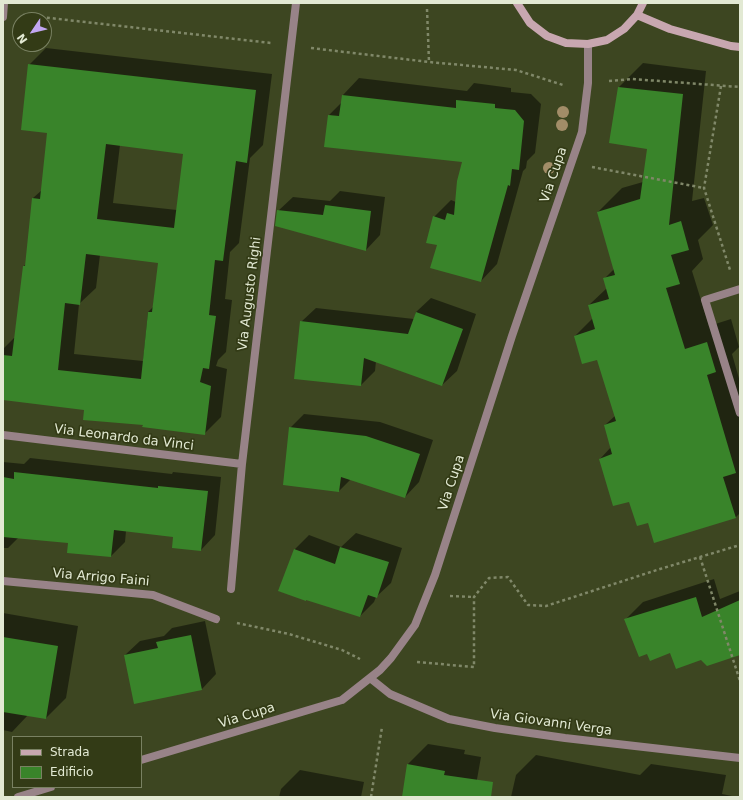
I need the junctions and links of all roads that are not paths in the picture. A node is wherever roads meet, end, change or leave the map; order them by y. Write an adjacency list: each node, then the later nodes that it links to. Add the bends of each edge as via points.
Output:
1 (4, 3): 6 (street)
2 (296, 3): 12 (street, Via Augusto Righi)
3 (517, 3): 7 (main road, via 530,23 547,36 566,44)
4 (643, 3): 5 (main road)
5 (637, 15): 7 (main road, via 624,30 606,40); 8 (main road, via 670,29)
6 (3, 16)
7 (588, 44): 16 (street, Via Cupa, via 588,83 582,132 512,336 435,575 415,625 391,658)
8 (740, 47)
9 (738, 290): 10 (street, via 705,300)
10 (740, 413)
11 (3, 435): 12 (street, Via Leonardo da Vinci)
12 (242, 464): 14 (street, Via Augusto Righi)
13 (3, 581): 15 (street, Via Arrigo Faini, via 153,595)
14 (230, 589)
15 (216, 618)
16 (370, 678): 17 (street, Via Giovanni Verga, via 390,694 449,719 557,737); 18 (street, Via Cupa, via 342,700)
17 (740, 758)
18 (142, 760)
19 (48, 788): 20 (street)
20 (18, 797)

